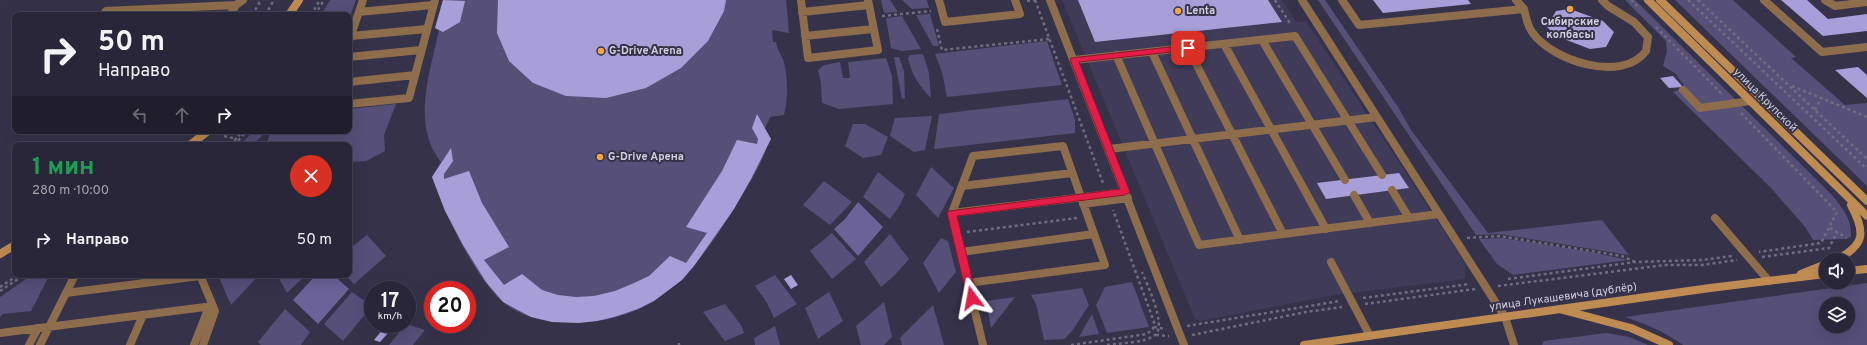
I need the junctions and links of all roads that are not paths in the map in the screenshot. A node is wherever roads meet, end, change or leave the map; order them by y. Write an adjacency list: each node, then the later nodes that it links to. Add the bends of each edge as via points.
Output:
1 (243, 0): 19 (lane)
2 (299, 0): 23 (street)
3 (363, 0): 24 (lane)
4 (801, 0): 25 (lane)
5 (939, 0): 15 (lane, via 945,22 1020,14)
6 (1050, 0): 39 (lane)
7 (1302, 0): 45 (lane)
8 (1342, 0): 20 (lane, via 1359,25)
9 (1516, 0): 20 (lane)
10 (1602, 0): 20 (lane, via 1634,22 1648,37 1647,50 1638,60 1607,68 1564,56 1534,35 1528,26)
11 (1648, 0): 43 (street, улица Крупской)
12 (1660, 0): 58 (street, улица Крупской)
13 (1764, 0): 33 (lane, via 1822,52)
14 (1825, 0): 17 (lane, via 1836,6)
15 (1015, 1)
16 (434, 2): 24 (lane); 26 (lane)
17 (1867, 2)
18 (868, 3): 25 (lane); 27 (lane)
19 (236, 5): 21 (lane); 22 (lane)
20 (1524, 9)
21 (105, 12)
22 (232, 12)
23 (291, 12)
24 (359, 12): 28 (lane)
25 (802, 12): 29 (lane)
26 (427, 29): 30 (lane); 35 (lane)
27 (873, 29): 29 (lane); 29 (lane, via 878,50 808,58)
28 (352, 32)
29 (806, 36)
30 (352, 38)
31 (1262, 40): 32 (lane); 46 (lane, via 1295,36); 47 (lane)
32 (1224, 44): 34 (lane); 48 (lane)
33 (1867, 47)
34 (1188, 48): 36 (lane); 50 (lane)
35 (422, 50): 38 (lane); 40 (lane)
36 (1152, 52): 37 (lane); 51 (lane)
37 (1116, 56): 39 (lane); 53 (lane)
38 (352, 57)
39 (1074, 60): 54 (lane)
40 (415, 75): 41 (lane); 44 (lane, via 409,98)
41 (352, 82)
42 (1683, 90): 43 (lane, via 1700,108)
43 (1750, 101): 61 (street, улица Крупской)
44 (352, 104)
45 (1377, 117): 46 (lane); 68 (lane)
46 (1348, 120): 47 (lane); 56 (lane)
47 (1312, 124): 48 (lane); 57 (lane)
48 (1271, 129): 50 (lane); 73 (lane)
49 (204, 134): 52 (street)
50 (1232, 134): 51 (lane); 75 (lane)
51 (1193, 139): 53 (lane); 76 (lane)
52 (194, 142)
53 (1154, 143): 54 (lane); 76 (lane, via 1199,245)
54 (1108, 149): 62 (lane)
55 (1072, 173): 59 (lane); 59 (lane, via 1063,146 973,156); 65 (lane)
56 (1382, 175)
57 (1345, 180)
58 (1844, 180): 64 (street); 66 (street, улица Крупской)
59 (962, 186): 67 (lane)
60 (1392, 190): 70 (lane)
61 (1845, 194): 69 (street, улица Крупской); 79 (street, via 1857,215 1862,231 1859,243)
62 (1127, 195): 65 (lane); 107 (lane)
63 (1354, 195): 72 (lane)
64 (1867, 196)
65 (1082, 201): 67 (lane); 74 (lane)
66 (1867, 202)
67 (952, 213): 78 (lane)
68 (1439, 214): 70 (lane); 96 (lane)
69 (1867, 216)
70 (1409, 218): 72 (lane)
71 (1715, 218): 90 (lane)
72 (1370, 223): 73 (lane)
73 (1326, 229): 75 (lane)
74 (1094, 234): 78 (lane); 91 (lane, via 1105,265)
75 (1283, 234): 76 (lane)
76 (1240, 240)
77 (12, 246): 80 (street)
78 (961, 252): 91 (lane)
79 (1852, 253)
80 (0, 254)
81 (1331, 262): 100 (lane)
82 (1819, 267): 89 (street)
83 (1867, 269): 84 (street)
84 (1855, 270)
85 (1819, 275): 89 (street, улица Лукашевича (дублёр))
86 (74, 278): 92 (lane)
87 (184, 278): 92 (lane)
88 (201, 278): 93 (lane)
89 (1791, 278): 90 (street, улица Лукашевича (дублёр))
90 (1769, 281): 94 (street, улица Лукашевича (дублёр))
91 (968, 283): 106 (lane)
92 (66, 293): 97 (lane)
93 (211, 306): 95 (lane); 104 (lane); 105 (lane, via 215,311)
94 (1558, 309): 96 (street, улица Лукашевича (дублёр)); 110 (street, via 1630,327)
95 (143, 315): 97 (lane); 103 (lane)
96 (1505, 317): 100 (street, улица Лукашевича (дублёр)); 109 (lane)
97 (50, 326): 98 (lane); 102 (lane)
98 (38, 328): 99 (lane); 101 (lane)
99 (0, 332)
100 (1370, 336): 108 (street, улица Лукашевича (дублёр))
101 (29, 345)
102 (40, 345)
103 (130, 345)
104 (194, 345)
105 (203, 345)
106 (983, 345)
107 (1184, 345)
108 (1304, 345)
109 (1514, 345)
110 (1669, 345)

